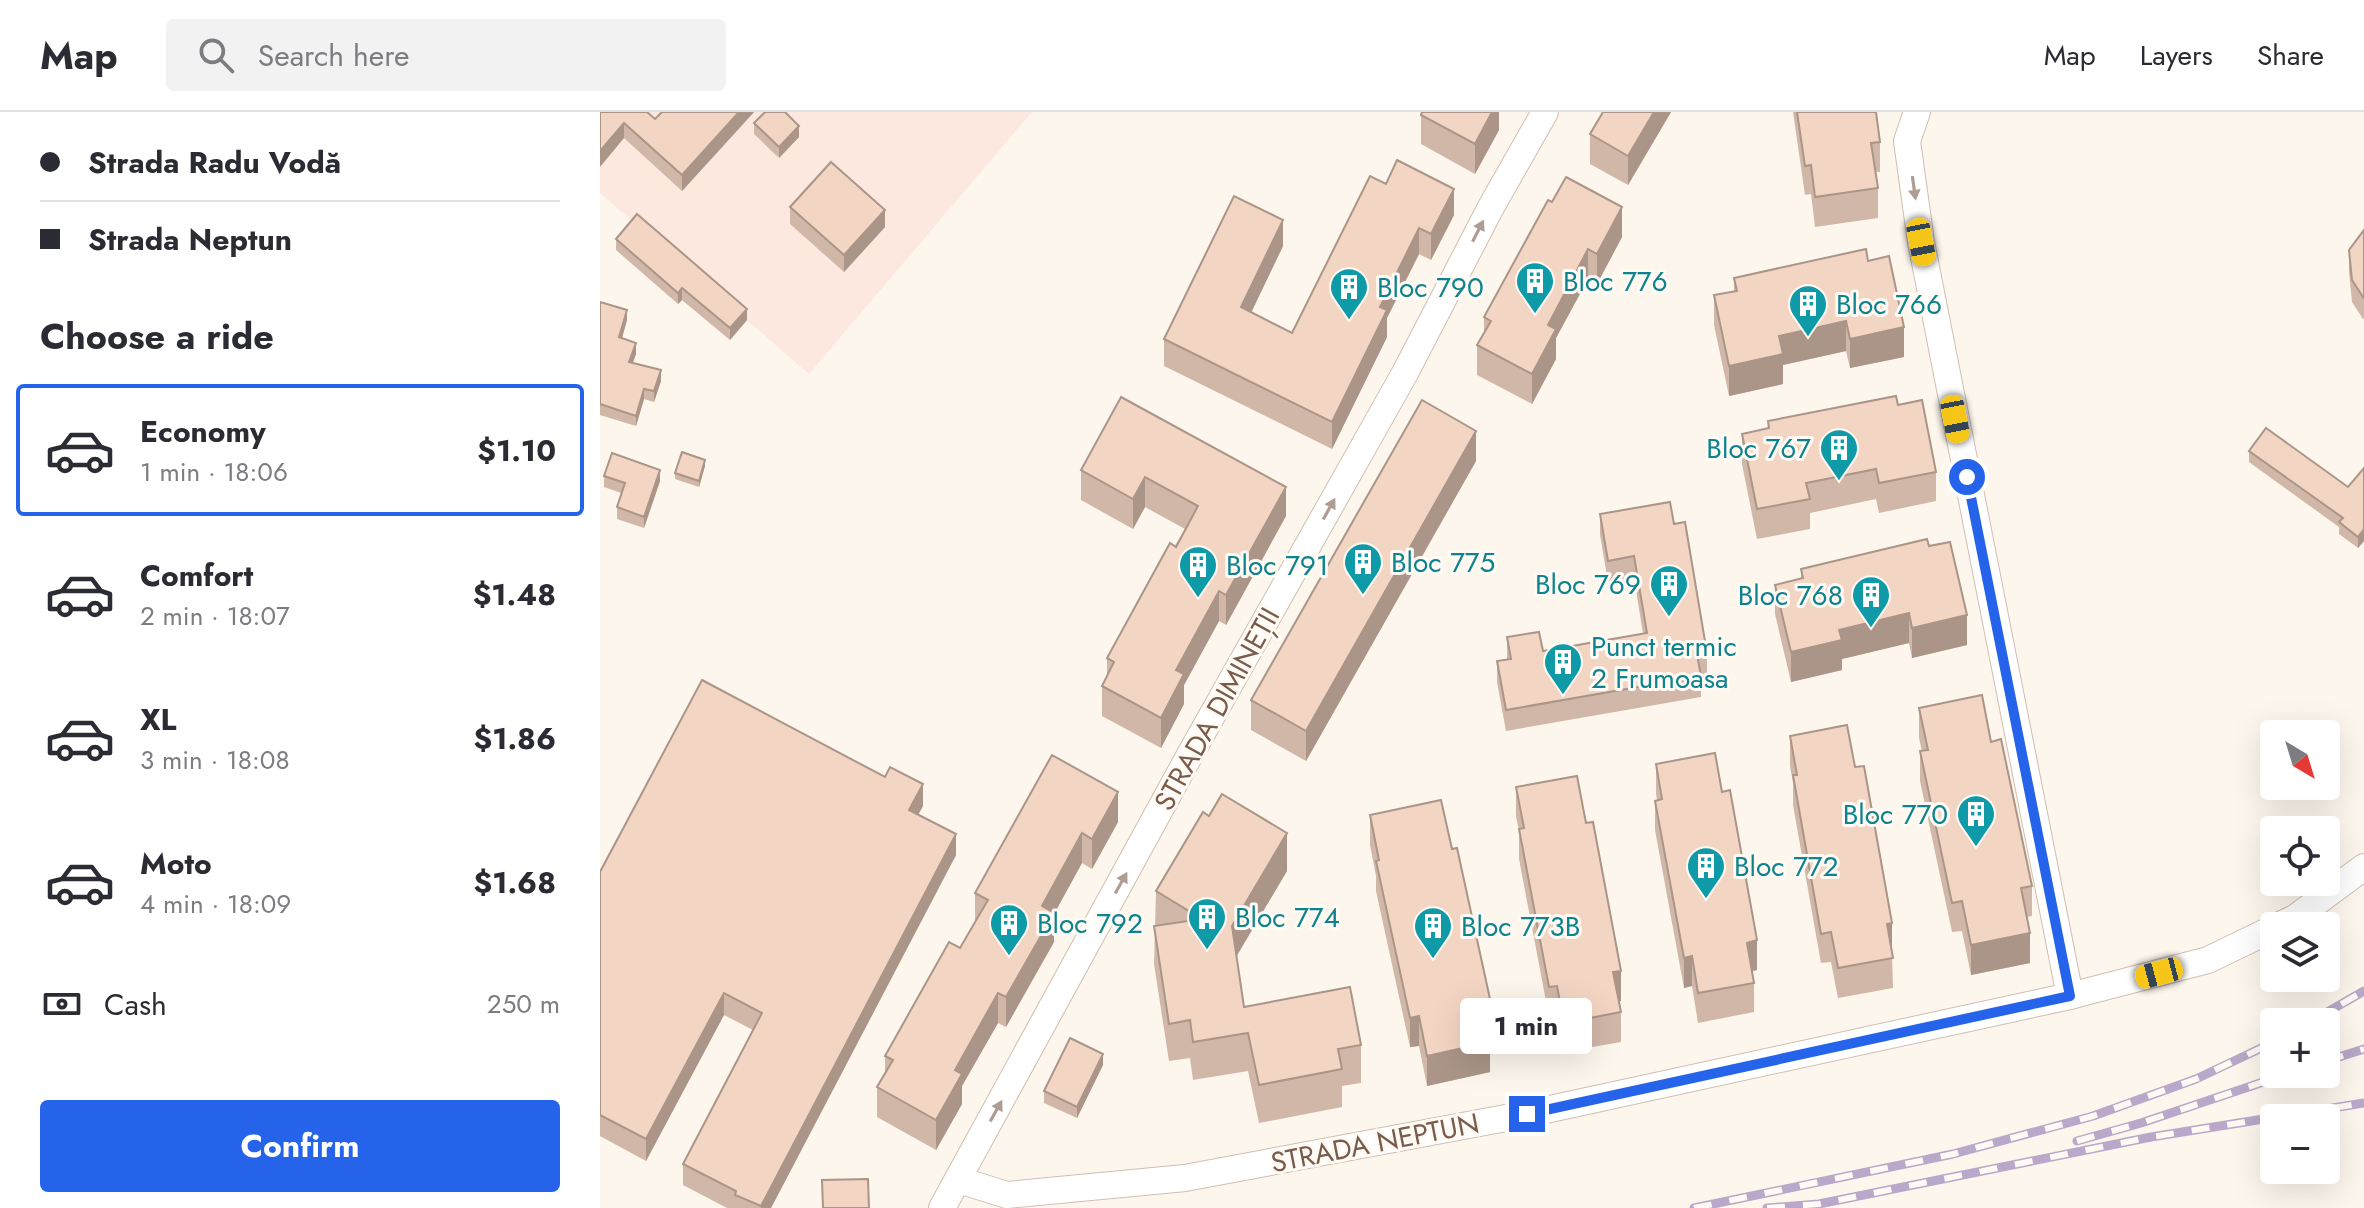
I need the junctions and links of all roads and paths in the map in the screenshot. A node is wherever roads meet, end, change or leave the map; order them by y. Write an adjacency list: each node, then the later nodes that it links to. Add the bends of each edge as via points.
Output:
1 (1545, 112): 7 (street, STRADA DIMINEȚII, one-way to 1)
2 (1917, 112): 6 (street, one-way to 6, via 1907,141 1921,242)
3 (2364, 867): 4 (street, STRADA NEPTUN)
4 (2303, 912)
5 (2260, 935): 6 (street, STRADA NEPTUN, via 2208,960)
6 (2070, 996): 7 (street, STRADA NEPTUN, via 1527,1114 1185,1178 1007,1195)
7 (959, 1180): 8 (street, STRADA DIMINEȚII)
8 (942, 1208)

